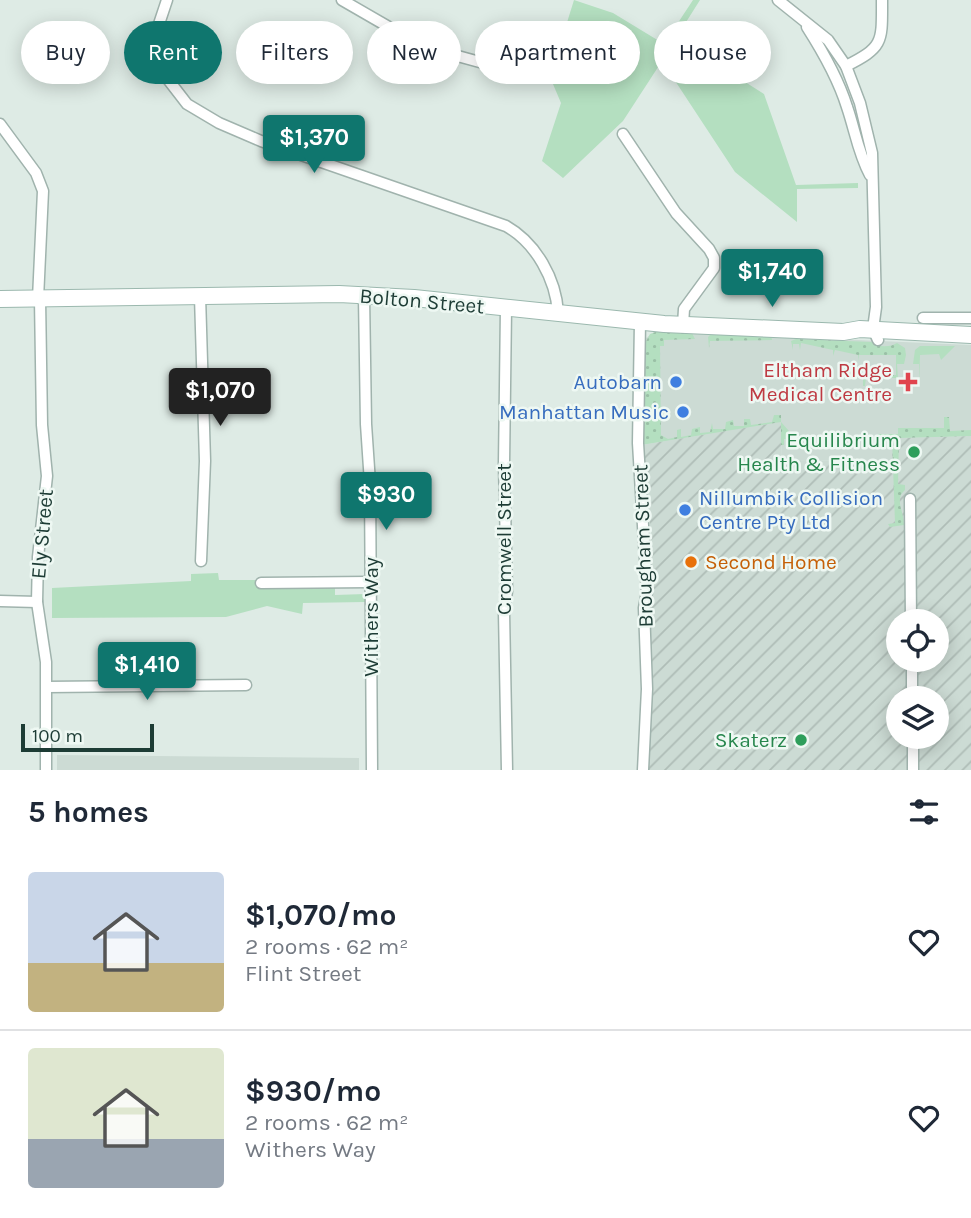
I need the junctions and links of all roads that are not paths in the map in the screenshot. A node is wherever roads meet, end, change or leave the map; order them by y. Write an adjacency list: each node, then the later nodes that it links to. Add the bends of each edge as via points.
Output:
1 (167, 0): 16 (street, via 154,39 153,60 187,104 261,141 523,235 556,291)
2 (342, 0): 6 (street, via 413,41)
3 (778, 0): 5 (street)
4 (882, 0): 7 (street, via 875,50)
5 (802, 18): 7 (street, via 828,40); 10 (street, via 835,75 859,155)
6 (475, 61)
7 (846, 66): 10 (street, via 872,153)
8 (0, 124): 14 (street, Ely Street, via 36,173 43,191)
9 (622, 134): 20 (street, via 676,213 714,258 714,268 684,309)
10 (871, 178): 21 (street)
11 (200, 296): 12 (main road, Bolton Street); 14 (main road, Bolton Street); 25 (street, via 205,452)
12 (364, 296): 15 (main road, Bolton Street); 26 (street, Withers Way)
13 (0, 299): 14 (main road, Bolton Street)
14 (39, 299): 29 (street, Ely Street, via 47,476)
15 (506, 308): 16 (main road, Bolton Street); 36 (street, Cromwell Street)
16 (558, 313): 19 (main road, Bolton Street)
17 (923, 318): 18 (street)
18 (971, 318)
19 (640, 322): 20 (main road, Bolton Street); 37 (street, Brougham Street, via 638,446 648,689)
20 (683, 325): 21 (main road, Bolton Street, via 843,332 855,337)
21 (879, 333): 22 (main road, Bolton Street); 23 (main road, Bolton Street)
22 (971, 335)
23 (971, 343)
24 (910, 499): 30 (street)
25 (201, 561)
26 (370, 582): 27 (street); 35 (street, Withers Way)
27 (261, 583)
28 (0, 601): 29 (street)
29 (37, 603): 32 (street, Ely Street)
30 (911, 609)
31 (246, 685): 32 (street)
32 (47, 687): 34 (street, Ely Street)
33 (913, 749): 38 (street)
34 (46, 770)
35 (372, 770)
36 (507, 770)
37 (643, 770)
38 (913, 770)

